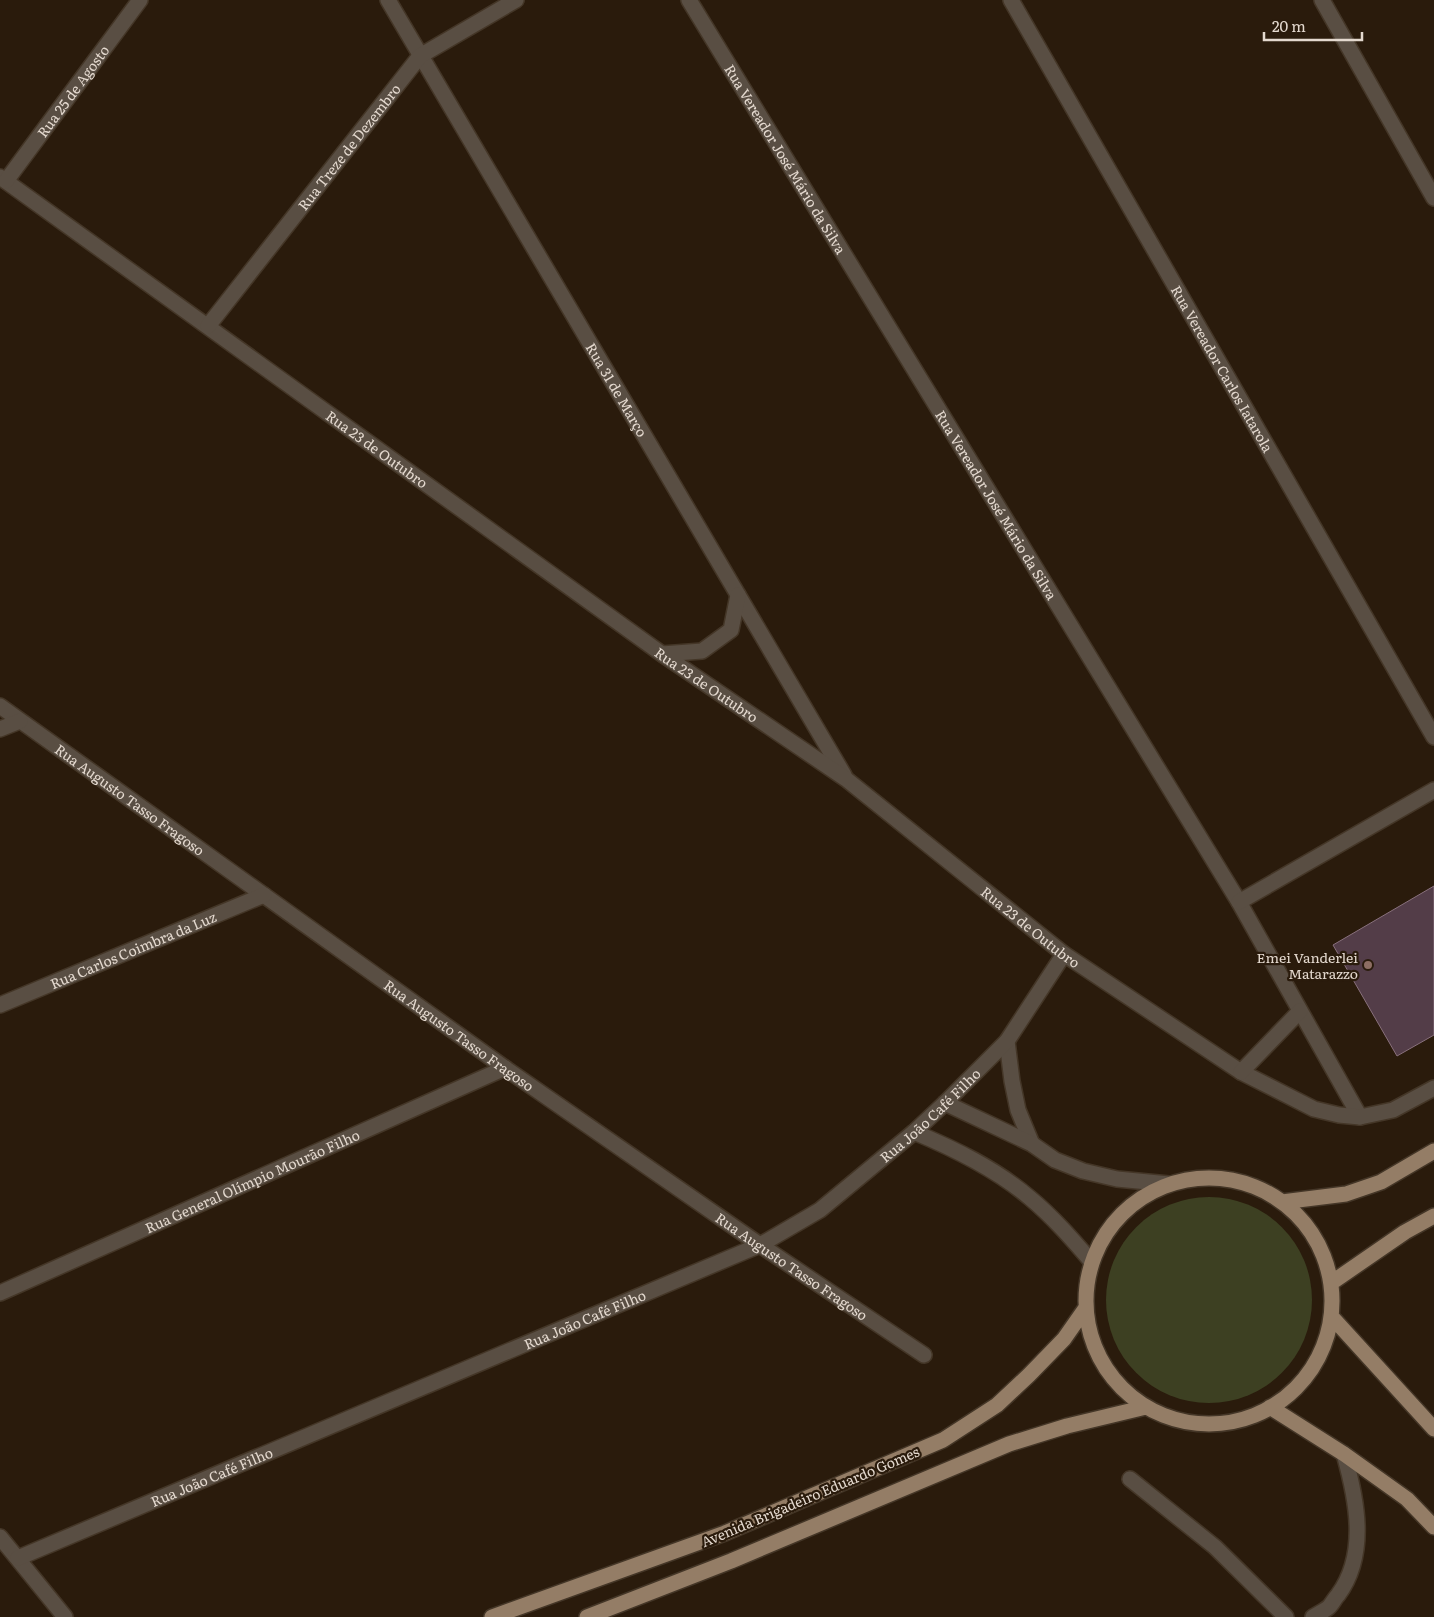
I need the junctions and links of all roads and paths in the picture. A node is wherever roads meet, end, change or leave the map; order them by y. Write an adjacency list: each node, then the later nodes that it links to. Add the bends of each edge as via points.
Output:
1 (140, 0): 8 (street, Rua 25 de Agosto)
2 (388, 0): 7 (street, Rua 31 de Março)
3 (516, 0): 7 (street, Rua Treze de Dezembro)
4 (689, 0): 20 (street, Rua Vereador José Mário da Silva)
5 (1011, 0): 16 (street, Rua Vereador Carlos Iatarola)
6 (1322, 0): 9 (street)
7 (420, 56): 10 (street, Rua Treze de Dezembro); 11 (street, Rua 31 de Março)
8 (3, 179): 10 (street, Rua 23 de Outubro)
9 (1434, 198)
10 (208, 326): 12 (street, Rua 23 de Outubro)
11 (738, 595): 12 (street, via 732,630 702,651); 17 (street, Rua 31 de Março)
12 (662, 654): 17 (street, Rua 23 de Outubro)
13 (0, 706): 14 (street, Rua Augusto Tasso Fragoso)
14 (20, 721): 15 (street); 19 (street, Rua Augusto Tasso Fragoso)
15 (0, 729)
16 (1434, 737)
17 (846, 779): 21 (street, Rua 23 de Outubro)
18 (1434, 790): 20 (street)
19 (264, 895): 22 (street, Rua Carlos Coimbra da Luz); 25 (street, Rua Augusto Tasso Fragoso)
20 (1239, 902): 23 (street, Rua Vereador José Mário da Silva)
21 (1064, 954): 24 (street, Rua João Café Filho); 26 (street, Rua 23 de Outubro)
22 (0, 1005)
23 (1300, 1012): 26 (street); 29 (street, Rua Vereador José Mário da Silva)
24 (1007, 1041): 28 (street, Rua João Café Filho); 31 (street, via 1018,1110)
25 (506, 1068): 36 (street, Rua Augusto Tasso Fragoso); 39 (street, Rua General Olímpio Mourão Filho)
26 (1242, 1072): 29 (street, Rua 23 de Outubro, via 1314,1109)
27 (1434, 1088): 29 (street, Rua 23 de Outubro, via 1394,1110)
28 (945, 1102): 30 (street, Rua João Café Filho); 31 (street)
29 (1360, 1116)
30 (914, 1132): 36 (street, Rua João Café Filho, via 820,1210); 37 (street, via 955,1149 1030,1197)
31 (1032, 1144): 33 (street, via 1055,1160 1083,1171 1117,1179)
32 (1434, 1151): 34 (main road, via 1381,1182 1346,1194)
33 (1169, 1184): 34 (main road, via 1206,1178 1246,1183); 37 (main road, via 1136,1202 1122,1215 1109,1228)
34 (1282, 1202): 38 (main road, via 1306,1225 1322,1252)
35 (1434, 1216): 38 (main road)
36 (760, 1246): 42 (street, Rua Augusto Tasso Fragoso); 50 (street, Rua João Café Filho)
37 (1091, 1262): 40 (main road)
38 (1331, 1284): 41 (main road)
39 (0, 1293)
40 (1085, 1309): 43 (main road, via 1089,1333 1102,1362 1121,1387); 52 (main road, Avenida Brigadeiro Eduardo Gomes, via 1064,1339 998,1405 943,1440 725,1532)
41 (1331, 1316): 44 (main road, via 1324,1344 1312,1369 1293,1390); 45 (main road)
42 (924, 1355)
43 (1146, 1407): 44 (main road, via 1176,1419 1207,1423 1229,1422); 53 (main road, Avenida Brigadeiro Eduardo Gomes, via 1009,1444 731,1561)
44 (1270, 1407): 46 (main road)
45 (1434, 1429)
46 (1344, 1454): 48 (main road, via 1407,1500); 55 (street, via 1358,1518 1356,1553 1347,1583 1329,1607)
47 (1130, 1479): 54 (street, via 1215,1546)
48 (1434, 1526)
49 (0, 1537): 50 (street)
50 (18, 1558): 51 (street)
51 (65, 1617)
52 (492, 1617)
53 (587, 1617)
54 (1286, 1617)
55 (1312, 1617)

